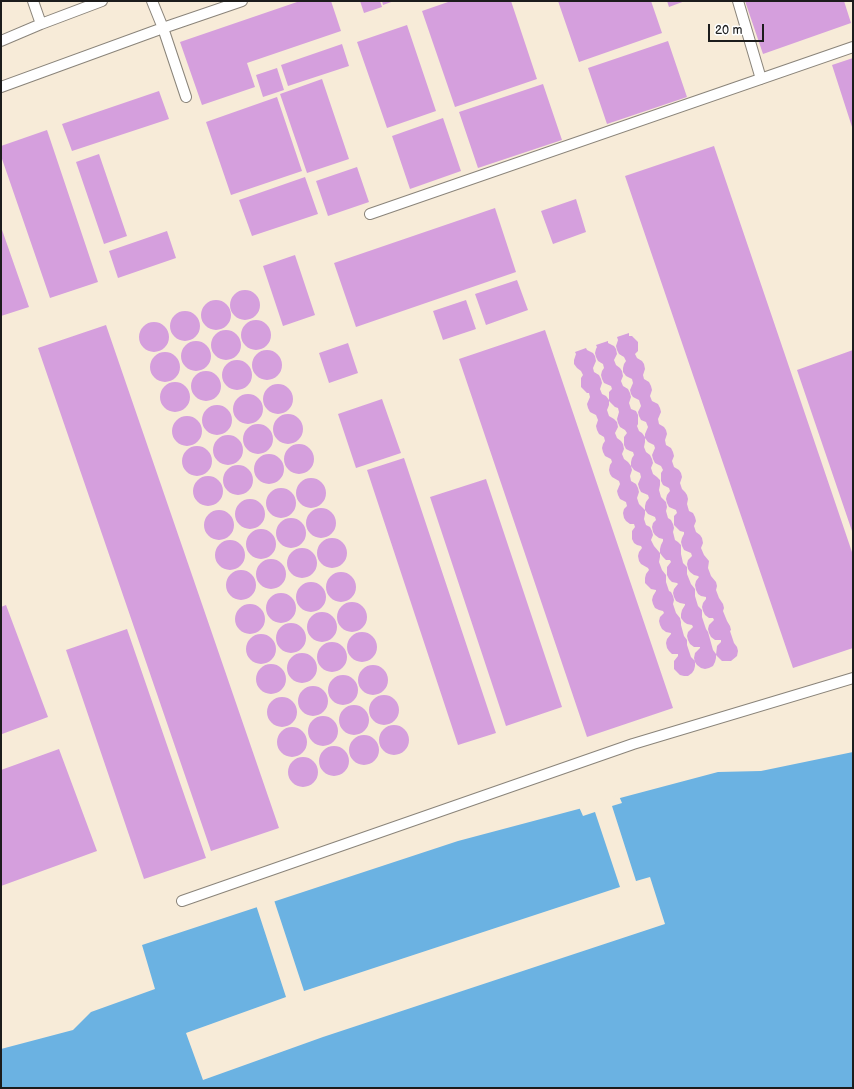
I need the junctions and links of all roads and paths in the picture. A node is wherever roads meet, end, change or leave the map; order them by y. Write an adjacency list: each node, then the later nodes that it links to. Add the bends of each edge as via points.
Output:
1 (33, 1): 6 (lane)
2 (102, 1): 6 (lane)
3 (152, 1): 7 (lane)
4 (242, 1): 7 (lane)
5 (738, 1): 10 (lane)
6 (41, 24): 8 (lane)
7 (163, 28): 11 (lane); 12 (lane)
8 (1, 41)
9 (853, 47): 10 (lane)
10 (761, 79): 13 (lane)
11 (1, 87)
12 (186, 97)
13 (370, 214)
14 (853, 678): 15 (lane, via 633,744)
15 (182, 901)

